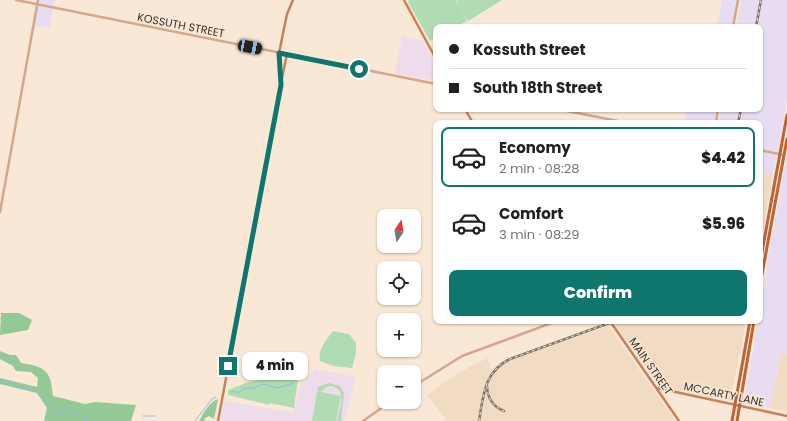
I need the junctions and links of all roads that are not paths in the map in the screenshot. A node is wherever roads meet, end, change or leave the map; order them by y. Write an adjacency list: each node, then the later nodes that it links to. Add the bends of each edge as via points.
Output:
1 (16, 0): 6 (street, KOSSUTH STREET)
2 (38, 0): 6 (street)
3 (293, 0): 8 (main road, via 287,14)
4 (404, 0): 9 (main road)
5 (738, 0): 7 (street)
6 (38, 4): 8 (street, KOSSUTH STREET); 20 (street)
7 (734, 24)
8 (279, 53): 10 (street, KOSSUTH STREET); 11 (main road)
9 (433, 53)
10 (287, 54): 11 (main road); 12 (street, KOSSUTH STREET)
11 (281, 80): 33 (main road)
12 (433, 83)
13 (572, 112): 15 (street)
14 (787, 115): 18 (main road)
15 (613, 120)
16 (787, 139): 19 (main road)
17 (763, 151): 18 (street)
18 (779, 154): 19 (street); 21 (main road)
19 (784, 155): 22 (main road)
20 (0, 212)
21 (763, 246)
22 (763, 269)
23 (549, 324): 27 (street, via 462,356)
24 (612, 324): 28 (main road, MAIN STREET)
25 (749, 324): 29 (main road)
26 (753, 324): 30 (main road)
27 (421, 382)
28 (657, 388): 29 (main road, MCCARTY LANE); 35 (main road, MAIN STREET)
29 (734, 405): 30 (main road, MCCARTY LANE); 36 (main road)
30 (739, 406): 32 (main road, MCCARTY LANE); 37 (main road)
31 (380, 409): 34 (street)
32 (787, 416)
33 (218, 421)
34 (363, 421)
35 (679, 421)
36 (732, 421)
37 (737, 421)

